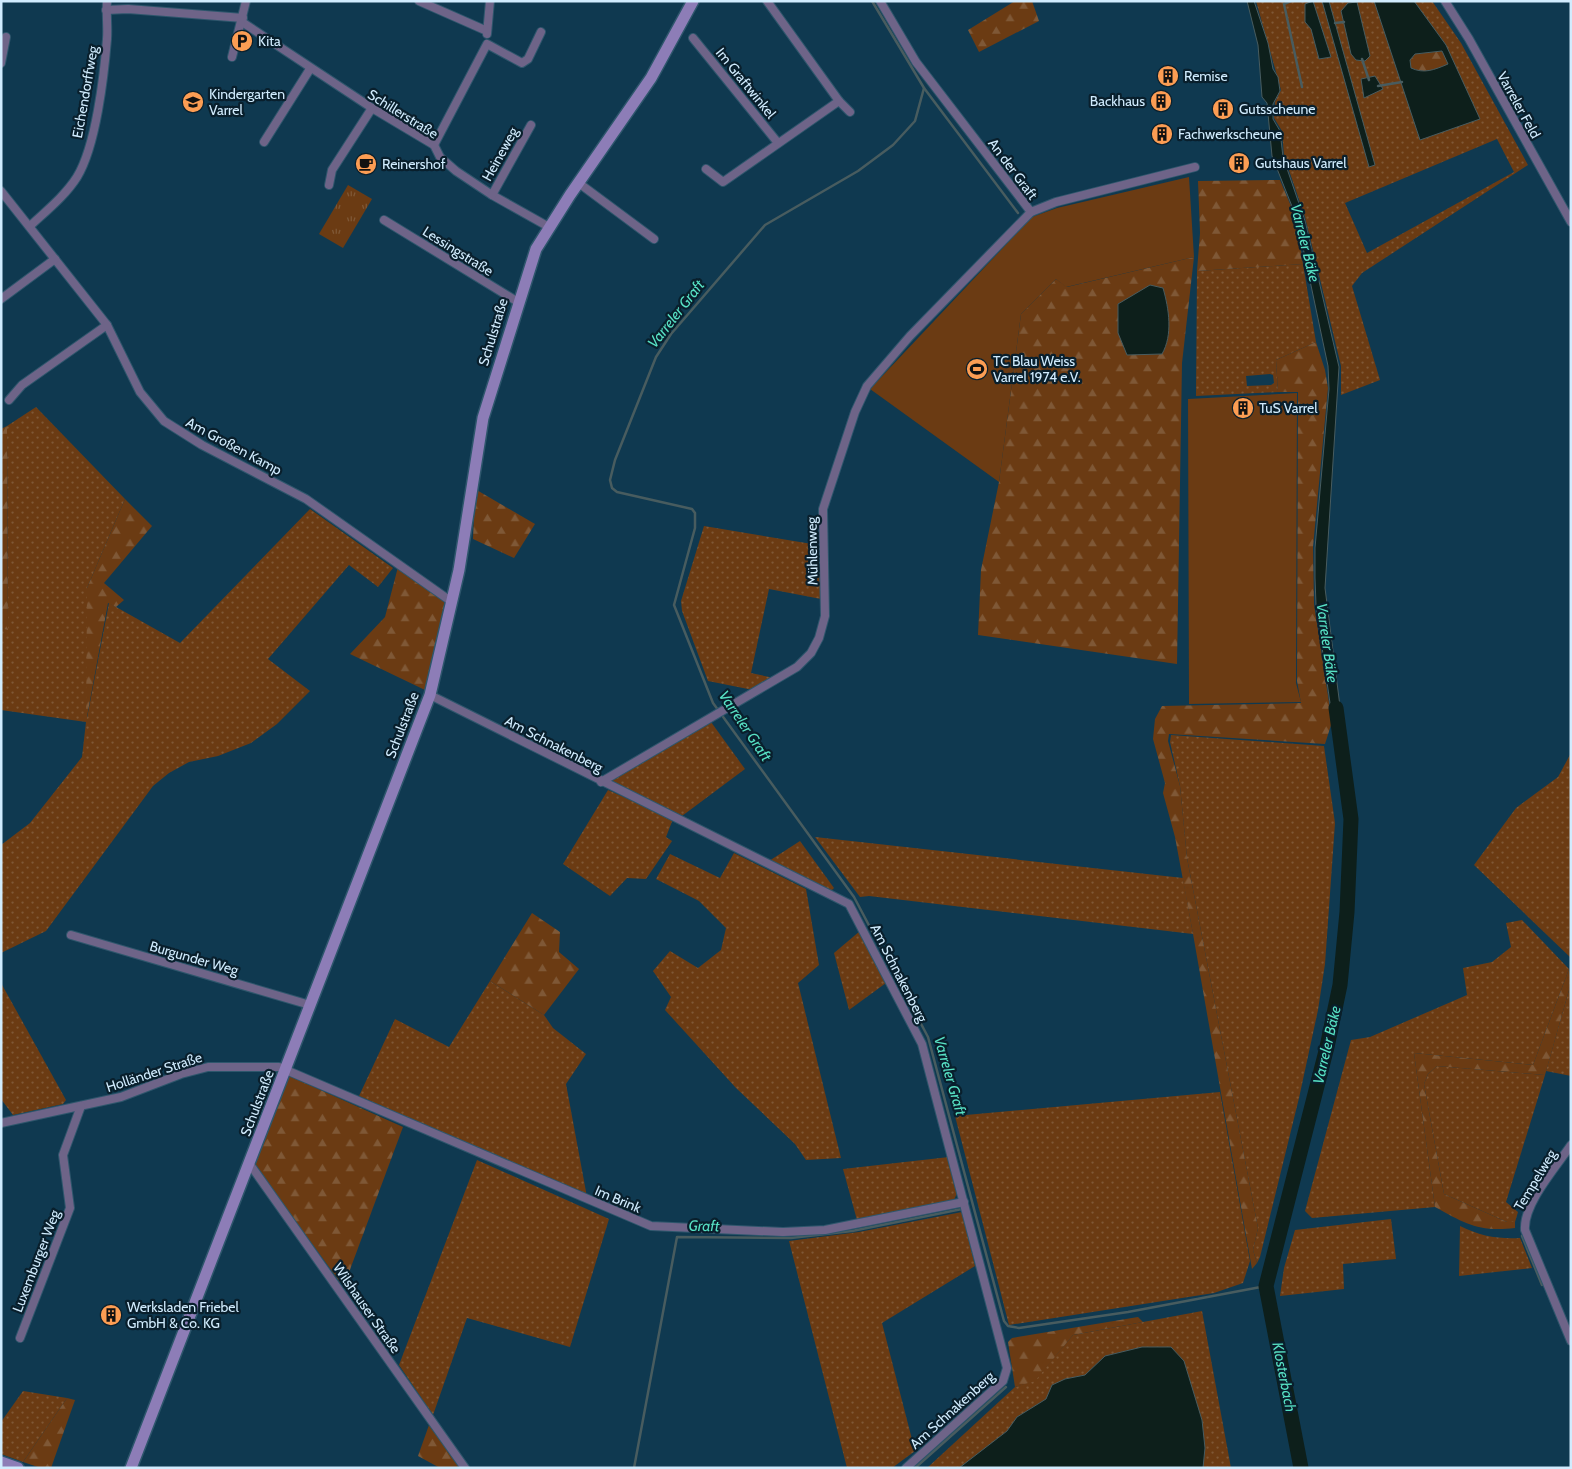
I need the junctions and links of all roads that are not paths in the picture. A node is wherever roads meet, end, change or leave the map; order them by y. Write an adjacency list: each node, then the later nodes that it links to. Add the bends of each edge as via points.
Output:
1 (107, 1): 9 (street, Eichendorffweg)
2 (246, 1): 10 (street)
3 (419, 1): 11 (street)
4 (490, 1): 11 (street)
5 (693, 1): 28 (street, Schulstraße, via 651,78)
6 (767, 1): 19 (street)
7 (880, 1): 32 (street, An der Graft, via 916,62)
8 (1445, 1): 34 (street, Varreler Feld)
9 (106, 10): 10 (street, via 128,9); 35 (street, Eichendorffweg, via 104,66 86,154 69,188)
10 (243, 20): 16 (street); 18 (street, Schillerstraße)
11 (487, 31): 15 (street)
12 (540, 32): 15 (street, via 528,60 522,63)
13 (6, 37): 17 (street)
14 (693, 38): 24 (street, Im Graftwinkel)
15 (487, 44): 25 (street)
16 (232, 57)
17 (1, 64)
18 (310, 69): 20 (street, Schillerstraße); 23 (street)
19 (839, 101): 21 (street); 24 (street)
20 (372, 108): 25 (street, Schillerstraße); 29 (street, via 332,170)
21 (850, 112)
22 (531, 125): 31 (street, Heineweg)
23 (264, 142)
24 (778, 143): 27 (street, via 723,182)
25 (434, 146): 31 (street, Schillerstraße, via 440,157)
26 (1195, 166): 32 (street, An der Graft, via 1056,202)
27 (706, 169)
28 (580, 184): 36 (street, Schulstraße); 37 (street)
29 (329, 185)
30 (1, 191): 35 (street, Am Großen Kamp)
31 (492, 195): 36 (street, Schillerstraße)
32 (1031, 212): 45 (street, Mühlenweg, via 866,386 823,509 825,616 811,654 797,667)
33 (384, 220): 40 (street, Lessingstraße)
34 (1571, 222)
35 (30, 226): 38 (street, Am Großen Kamp)
36 (549, 227): 40 (street, Schulstraße, via 536,250)
37 (654, 239)
38 (55, 260): 39 (street); 41 (street, Am Großen Kamp)
39 (1, 299)
40 (518, 302): 43 (street, Schulstraße, via 483,418)
41 (107, 325): 42 (street, via 22,385); 43 (street, Am Großen Kamp, via 140,392 164,421 210,450 306,499)
42 (9, 400)
43 (452, 602): 44 (street, Schulstraße)
44 (430, 695): 45 (street, Am Schnakenberg); 47 (street, Schulstraße)
45 (601, 782): 53 (street, Am Schnakenberg, via 849,904 922,1044)
46 (71, 935): 47 (street, Burgunder Weg)
47 (310, 1005): 48 (street, Schulstraße)
48 (286, 1070): 49 (street, Holländer Straße, via 208,1066 121,1097); 52 (street, Schulstraße); 53 (street, Im Brink, via 651,1226 783,1232 825,1230)
49 (81, 1106): 50 (street, Holländer Straße); 55 (street, Luxemburger Weg, via 63,1156 70,1208)
50 (1, 1123)
51 (1571, 1145): 54 (street, Tempelweg, via 1524,1220 1525,1230)
52 (249, 1163): 58 (street, Wilshauser Straße); 60 (street, Schulstraße)
53 (964, 1202): 62 (street, Am Schnakenberg, via 1004,1353 1006,1376)
54 (1567, 1324): 56 (street, Tempelweg)
55 (20, 1338)
56 (1571, 1341)
57 (1, 1462): 59 (street)
58 (458, 1464): 61 (street, Wilshauser Straße)
59 (18, 1468)
60 (130, 1468)
61 (465, 1468)
62 (906, 1468)

